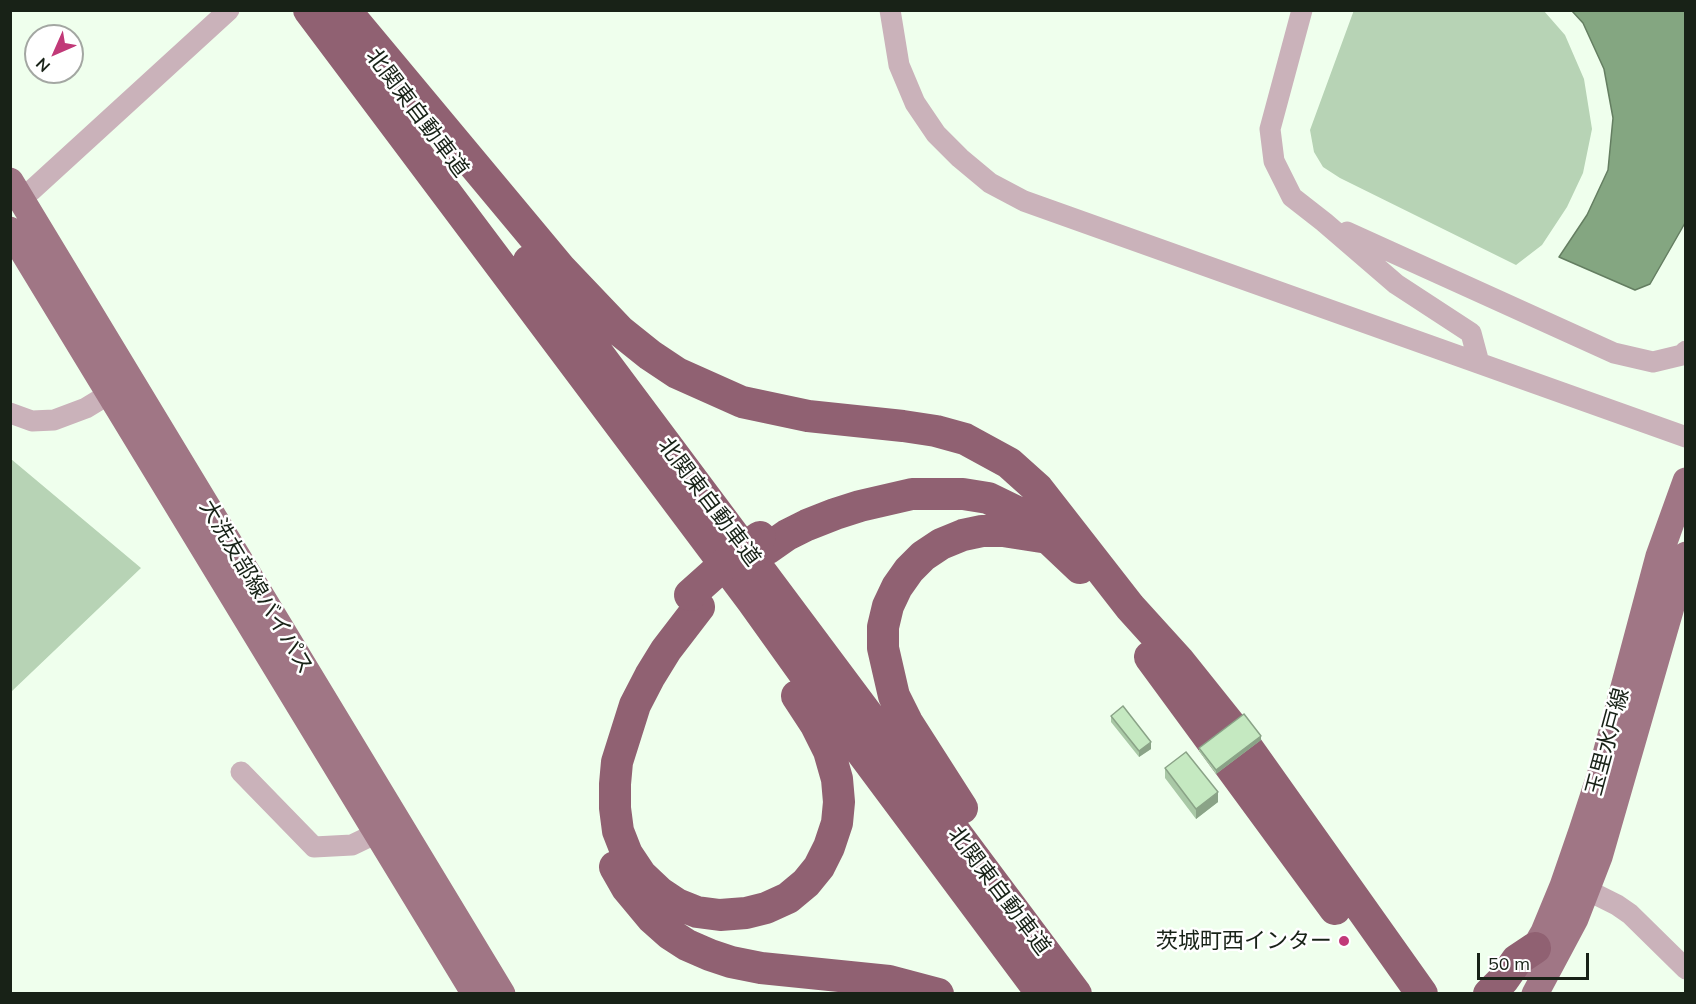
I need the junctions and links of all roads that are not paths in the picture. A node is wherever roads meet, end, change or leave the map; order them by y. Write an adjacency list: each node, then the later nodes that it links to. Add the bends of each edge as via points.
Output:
1 (229, 10): 6 (street)
2 (309, 10): 11 (highway, 北関東自動車道)
3 (343, 10): 16 (highway, via 560,268 620,332 650,355 678,373 742,402 808,416 936,431 965,440 1009,463 1038,489); 30 (highway, 北関東自動車道)
4 (890, 10): 10 (street, via 899,65 915,103 936,134 990,183 1024,201)
5 (1302, 10): 7 (street, via 1270,129 1274,161 1292,197)
6 (16, 190): 27 (main road, 大洗友部線バイパス)
7 (1324, 222): 9 (street, via 1614,353 1653,362); 10 (street, via 1396,284 1471,333)
8 (10, 230): 12 (main road, 大洗友部線バイパス)
9 (1686, 351)
10 (1479, 363): 14 (street)
11 (592, 388): 18 (highway, via 816,725 837,778 837,823 819,867 788,898 746,914 697,912 677,904 641,875 618,831 617,762 635,705); 29 (highway, 北関東自動車道)
12 (110, 394): 13 (street, via 54,420 32,421); 20 (main road, 大洗友部線バイパス)
13 (10, 412)
14 (1686, 437)
15 (1686, 481): 23 (main road, 玉里水戸線, via 1659,556 1582,831)
16 (1052, 525): 18 (highway, via 988,498 937,493 896,497 835,514 763,543 729,577); 22 (highway, via 1087,549 1130,607 1179,661 1239,736); 25 (highway, via 1071,558 1118,613); 31 (highway, via 963,535 923,556 897,587 888,606 883,648 894,696 907,722 1014,888)
17 (1684, 562): 21 (main road, 玉里水戸線)
18 (695, 601): 28 (highway, via 655,640 624,696 605,756 601,780 602,829 627,888 670,934 720,958 761,968 889,981)
19 (241, 772): 20 (street, via 314,847 352,845)
20 (377, 833): 26 (main road, 大洗友部線バイパス)
21 (1587, 890): 24 (street, via 1630,914); 36 (main road, 玉里水戸線, via 1562,947)
22 (1382, 936): 32 (highway); 33 (highway)
23 (1535, 948): 34 (highway, via 1517,960); 35 (main road, 玉里水戸線)
24 (1686, 969)
25 (1395, 989)
26 (475, 993)
27 (502, 993)
28 (938, 993)
29 (1042, 993)
30 (1076, 993)
31 (1092, 993)
32 (1422, 993)
33 (1438, 993)
34 (1489, 993)
35 (1507, 993)
36 (1535, 993)

